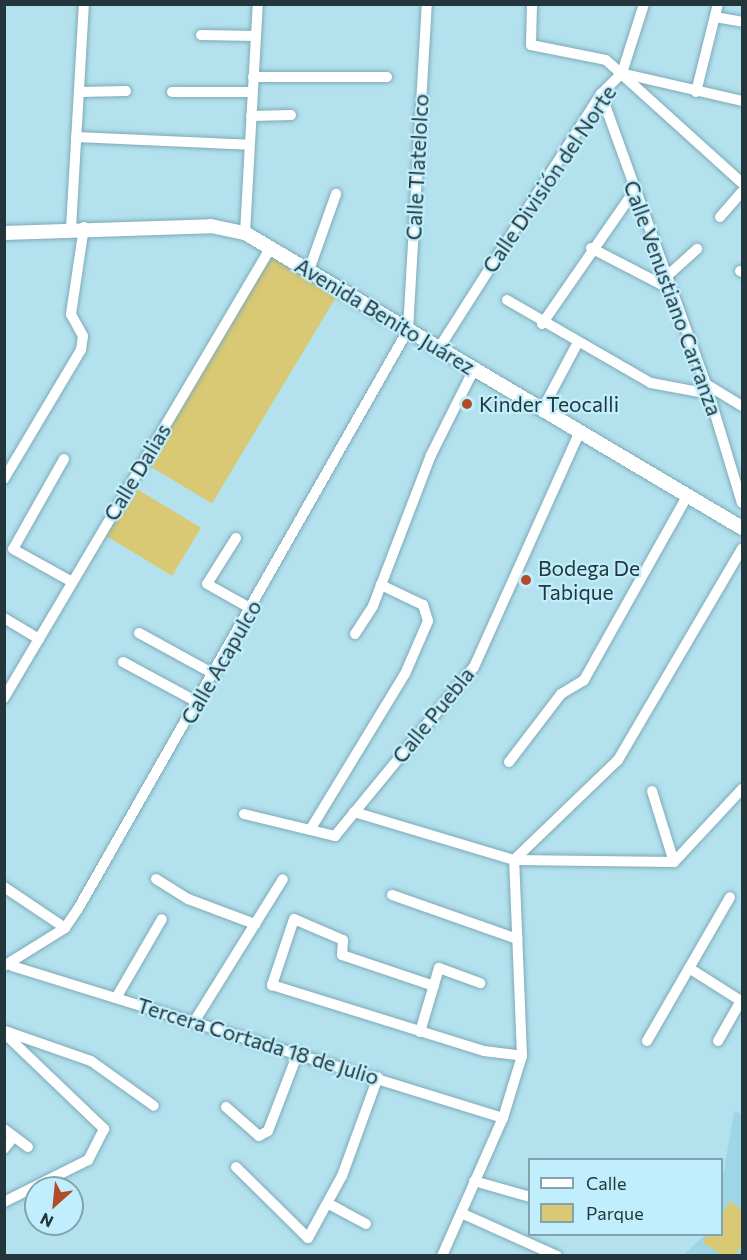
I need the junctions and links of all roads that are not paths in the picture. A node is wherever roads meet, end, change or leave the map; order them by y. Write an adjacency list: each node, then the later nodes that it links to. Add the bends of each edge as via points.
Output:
1 (84, 4): 14 (street)
2 (258, 4): 10 (street)
3 (427, 4): 41 (street, Calle Tlatelolco)
4 (532, 4): 11 (street, via 531,45 606,60)
5 (644, 4): 11 (street, Calle División del Norte)
6 (718, 4): 7 (street)
7 (715, 17): 8 (street); 18 (street)
8 (742, 22)
9 (201, 35): 10 (street)
10 (256, 36): 12 (street)
11 (622, 73): 18 (street); 19 (street, Calle División del Norte); 25 (street)
12 (253, 77): 13 (street); 17 (street)
13 (387, 77)
14 (79, 92): 15 (street); 23 (street)
15 (126, 92)
16 (172, 92): 17 (street)
17 (252, 92): 21 (street)
18 (696, 92): 20 (street)
19 (601, 94): 26 (street, Calle Venustiano Carranza); 43 (street, Calle División del Norte)
20 (742, 101)
21 (251, 116): 22 (street); 24 (street)
22 (291, 116)
23 (76, 137): 24 (street); 30 (street)
24 (249, 145): 31 (street)
25 (742, 183)
26 (634, 191): 34 (street); 37 (street, Calle Venustiano Carranza)
27 (742, 192): 29 (street)
28 (336, 194): 36 (street)
29 (720, 217)
30 (78, 228): 31 (main road, Avenida Benito Juárez, via 211,226); 32 (main road, Avenida Benito Juárez); 50 (street, via 71,314 83,336 81,350)
31 (245, 232): 33 (main road, Avenida Benito Juárez)
32 (4, 233)
33 (271, 247): 36 (main road, Avenida Benito Juárez); 56 (street, Calle Dalias)
34 (591, 248): 38 (street); 40 (street)
35 (697, 249): 37 (street)
36 (309, 270): 41 (main road, Avenida Benito Juárez)
37 (666, 277): 38 (street, Calle Venustiano Carranza)
38 (670, 289): 45 (street, Calle Venustiano Carranza)
39 (507, 300): 40 (street)
40 (542, 324): 42 (street)
41 (408, 330): 43 (main road, Avenida Benito Juárez); 58 (street, Calle Acapulco)
42 (577, 344): 45 (street, via 651,383); 47 (street)
43 (439, 348): 44 (main road, Avenida Benito Juárez)
44 (474, 369): 47 (main road, Avenida Benito Juárez); 57 (street, via 431,455)
45 (708, 389): 46 (street); 52 (street, Calle Venustiano Carranza)
46 (742, 406)
47 (543, 408): 48 (main road, Avenida Benito Juárez)
48 (580, 431): 51 (main road, Avenida Benito Juárez); 70 (street, Calle Puebla, via 474,667)
49 (64, 459): 56 (street, via 13,549)
50 (4, 479)
51 (688, 495): 53 (main road, Avenida Benito Juárez); 67 (street, via 584,680 561,694)
52 (742, 503)
53 (742, 528)
54 (236, 538): 58 (street, via 207,584)
55 (742, 549): 73 (street, via 618,760)
56 (72, 582): 62 (street, Calle Dalias)
57 (381, 585): 61 (street); 72 (street, via 423,605 428,621 405,674)
58 (252, 609): 64 (street, Calle Acapulco)
59 (4, 618): 62 (street)
60 (139, 633): 64 (street)
61 (355, 634)
62 (39, 639): 65 (street, Calle Dalias)
63 (123, 662): 66 (street)
64 (214, 674): 66 (street, Calle Acapulco)
65 (4, 698)
66 (197, 702): 82 (street, Calle Acapulco)
67 (509, 762)
68 (742, 789): 74 (street)
69 (652, 791): 74 (street)
70 (354, 812): 72 (street, Calle Puebla, via 335,836); 73 (street)
71 (244, 814): 72 (street, Calle Puebla)
72 (310, 830)
73 (514, 860): 74 (street); 83 (street)
74 (674, 862)
75 (156, 879): 81 (street, via 188,899)
76 (283, 879): 81 (street)
77 (4, 887): 82 (street)
78 (392, 895): 83 (street)
79 (730, 897): 85 (street)
80 (162, 919): 88 (street)
81 (255, 924): 90 (street)
82 (65, 928): 84 (street, Calle Acapulco)
83 (517, 939): 96 (street)
84 (8, 966): 88 (street, Tercera Cortada 18 de Julio)
85 (689, 968): 89 (street); 93 (street)
86 (480, 983): 87 (street, via 439,968)
87 (434, 986): 92 (street); 92 (street, via 342,955 343,939 294,919 272,986)
88 (116, 998): 90 (street, Tercera Cortada 18 de Julio)
89 (742, 1000): 94 (street)
90 (194, 1022): 95 (street, Tercera Cortada 18 de Julio)
91 (4, 1032): 98 (street, via 91,1061); 108 (street, via 104,1129 88,1160)
92 (420, 1032): 96 (street, via 484,1051)
93 (647, 1041)
94 (718, 1041)
95 (298, 1053): 97 (street, Tercera Cortada 18 de Julio); 99 (street, via 268,1131 259,1136)
96 (522, 1056): 100 (street)
97 (378, 1077): 100 (street, Tercera Cortada 18 de Julio); 109 (street)
98 (154, 1106)
99 (226, 1107)
100 (503, 1118): 106 (street)
101 (4, 1129): 102 (street)
102 (14, 1136): 103 (street); 104 (street)
103 (28, 1147)
104 (4, 1149)
105 (236, 1167): 109 (street, via 308,1238)
106 (474, 1181): 107 (street); 110 (street)
107 (528, 1196)
108 (4, 1202)
109 (329, 1204): 111 (street)
110 (461, 1213): 112 (street); 113 (street)
111 (366, 1224)
112 (442, 1256)
113 (557, 1256)

